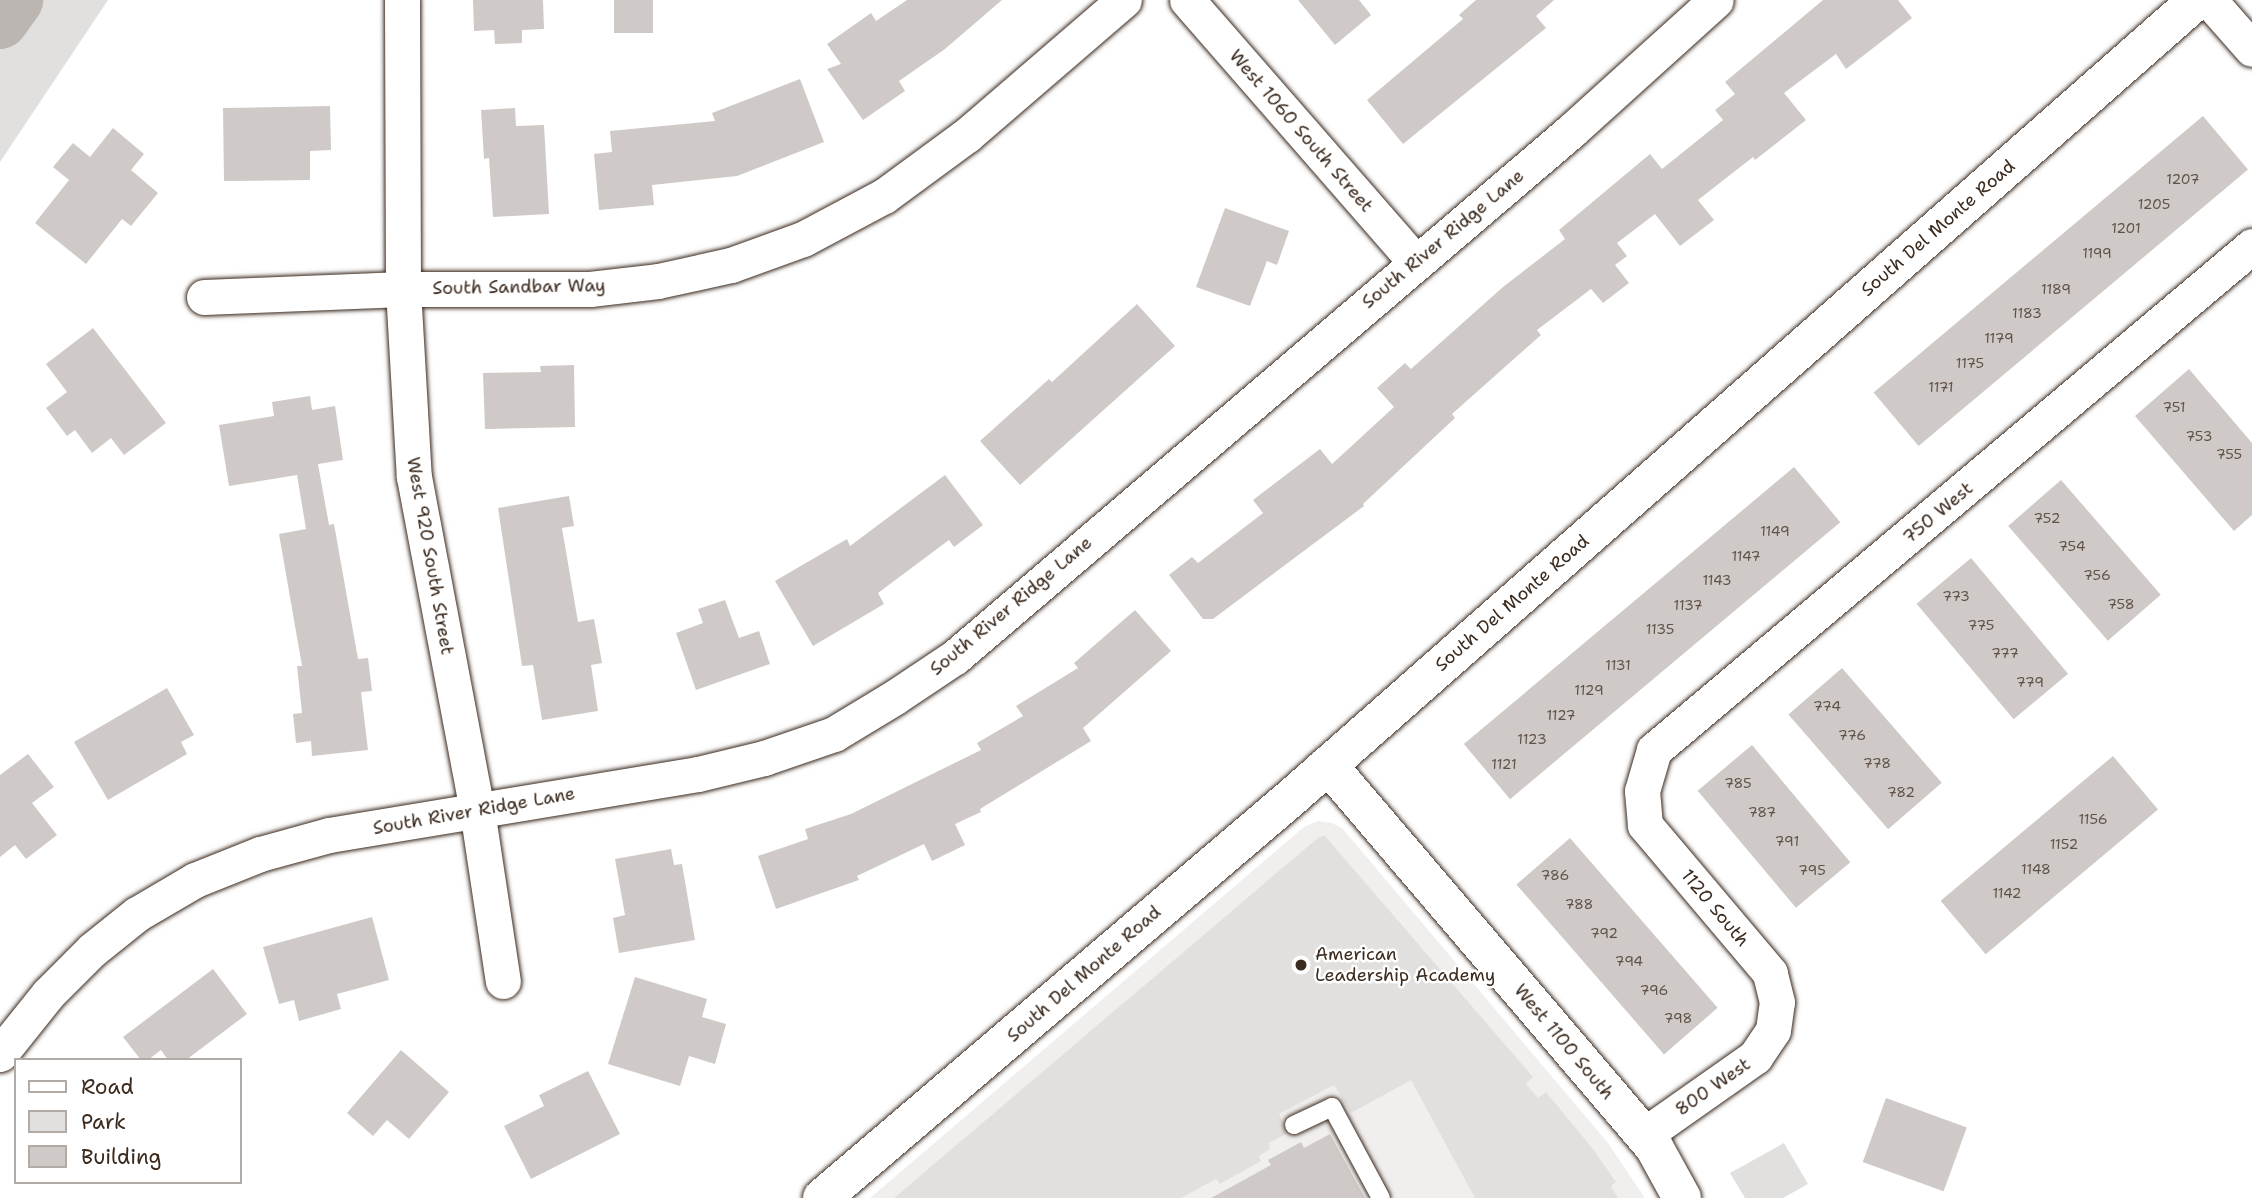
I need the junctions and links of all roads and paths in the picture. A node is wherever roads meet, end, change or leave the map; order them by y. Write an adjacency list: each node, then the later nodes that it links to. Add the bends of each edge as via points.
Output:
1 (402, 0): 10 (street, West 920 South Street)
2 (1124, 0): 10 (street, South Sandbar Way, via 956,142 884,196 803,239 731,265 658,281 590,289)
3 (1186, 0): 9 (street, West 1060 South Street)
4 (1716, 0): 9 (street, South River Ridge Lane, via 1571,131)
5 (2197, 0): 12 (street, South Del Monte Road)
6 (2209, 0): 7 (street)
7 (2252, 49)
8 (2252, 246): 13 (street, 750 West, via 1654,750)
9 (1415, 261): 14 (street, South River Ridge Lane, via 955,657 834,733 764,758 698,774)
10 (403, 289): 11 (street, South Sandbar Way); 14 (street, West 920 South Street, via 414,477)
11 (204, 297)
12 (1328, 765): 19 (street, West 1100 South); 20 (street, South Del Monte Road)
13 (1642, 791): 16 (street, 1120 South, via 1645,824 1770,972 1777,1002)
14 (477, 810): 15 (street, West 920 South Street); 17 (street, South River Ridge Lane, via 329,835 260,854 195,880 138,914 92,950 48,994)
15 (503, 981)
16 (1773, 1030): 19 (street, 800 West, via 1755,1057)
17 (0, 1054)
18 (1294, 1125): 21 (lane, via 1332,1107)
19 (1644, 1135): 22 (street, West 1100 South)
20 (822, 1198)
21 (1381, 1198)
22 (1682, 1198)

